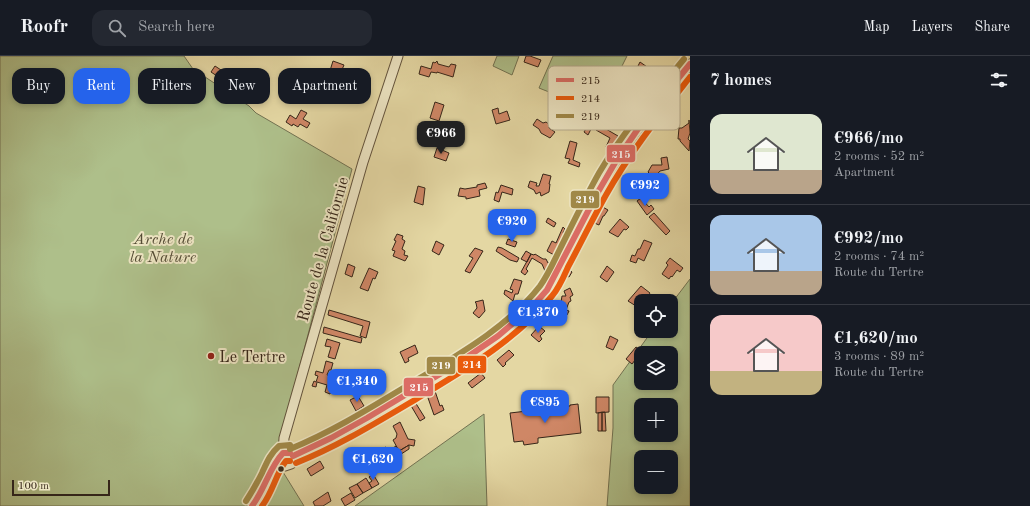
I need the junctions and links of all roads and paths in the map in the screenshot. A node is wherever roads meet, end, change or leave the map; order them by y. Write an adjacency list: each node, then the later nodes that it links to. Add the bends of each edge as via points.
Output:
1 (398, 56): 5 (street, Route de la Californie, via 350,203 284,438)
2 (690, 64): 3 (street)
3 (680, 76)
4 (637, 130): 5 (street, via 603,183 550,284 534,305 514,324 445,372 366,420 293,456 288,452)
5 (282, 459): 6 (street)
6 (252, 506)

